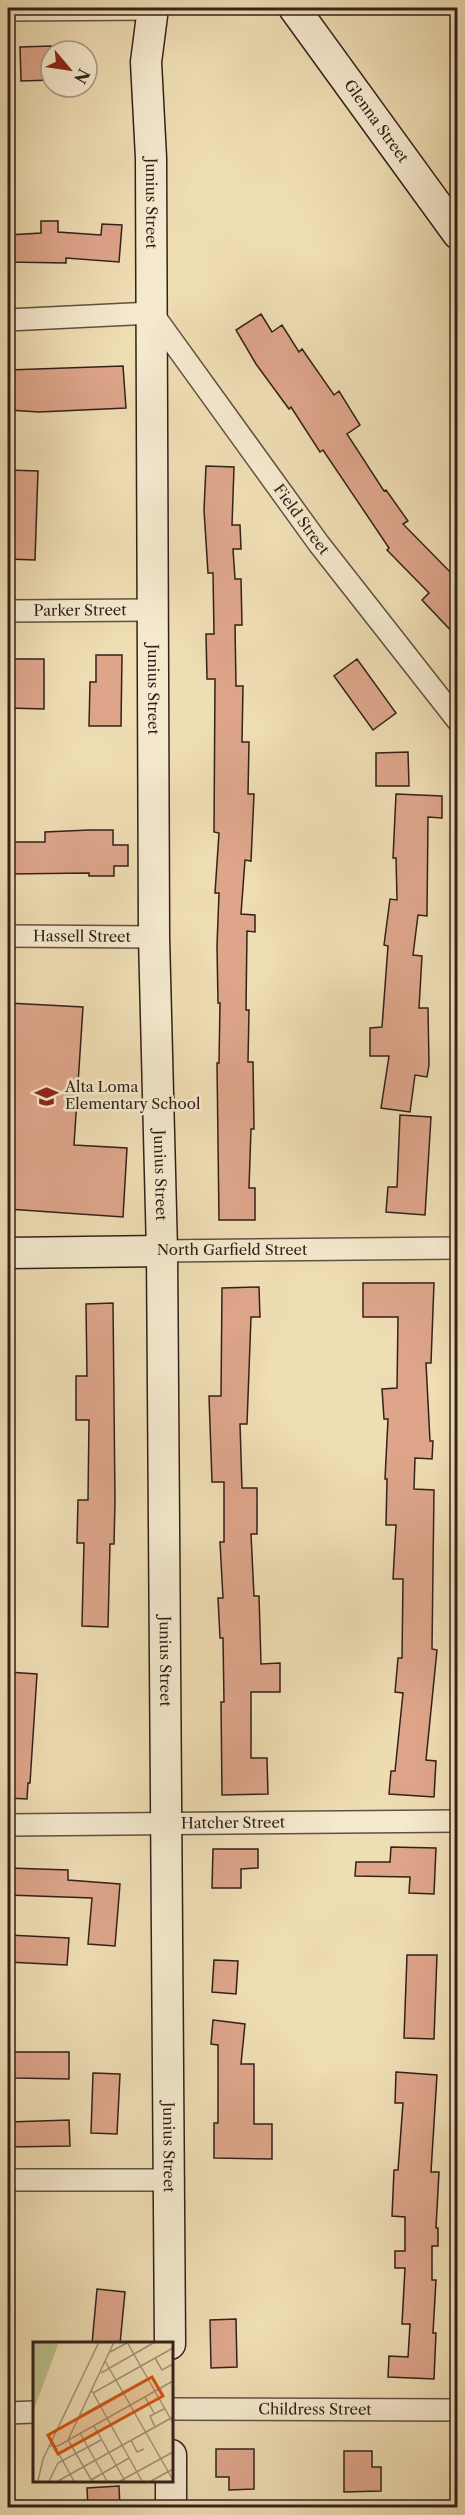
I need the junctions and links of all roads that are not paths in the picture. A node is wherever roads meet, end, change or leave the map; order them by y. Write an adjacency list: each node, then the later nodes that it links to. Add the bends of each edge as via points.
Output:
1 (152, 8): 3 (street); 5 (street, Junius Street, via 146,62 152,158)
2 (294, 8): 4 (street, Glenna Street)
3 (8, 10)
4 (458, 234)
5 (152, 313): 6 (street); 7 (street, Junius Street); 9 (street, Field Street, via 319,544)
6 (8, 320)
7 (153, 610): 8 (street, Parker Street); 11 (street, Junius Street)
8 (8, 611)
9 (458, 721)
10 (8, 936): 11 (street, Hassell Street)
11 (154, 937): 13 (street, Junius Street)
12 (458, 1248): 13 (street, North Garfield Street)
13 (162, 1251): 14 (street, North Garfield Street); 16 (street, Junius Street)
14 (8, 1253)
15 (458, 1821): 16 (street, Hatcher Street)
16 (166, 1824): 17 (street, Hatcher Street); 19 (street, Junius Street)
17 (8, 1825)
18 (8, 2180): 19 (street)
19 (168, 2180): 20 (street, Junius Street)
20 (170, 2342)
21 (172, 2409): 22 (street, Childress Street)
22 (458, 2409)
23 (33, 2412): 24 (street)
24 (8, 2413)
25 (171, 2482): 26 (street)
26 (171, 2508)

